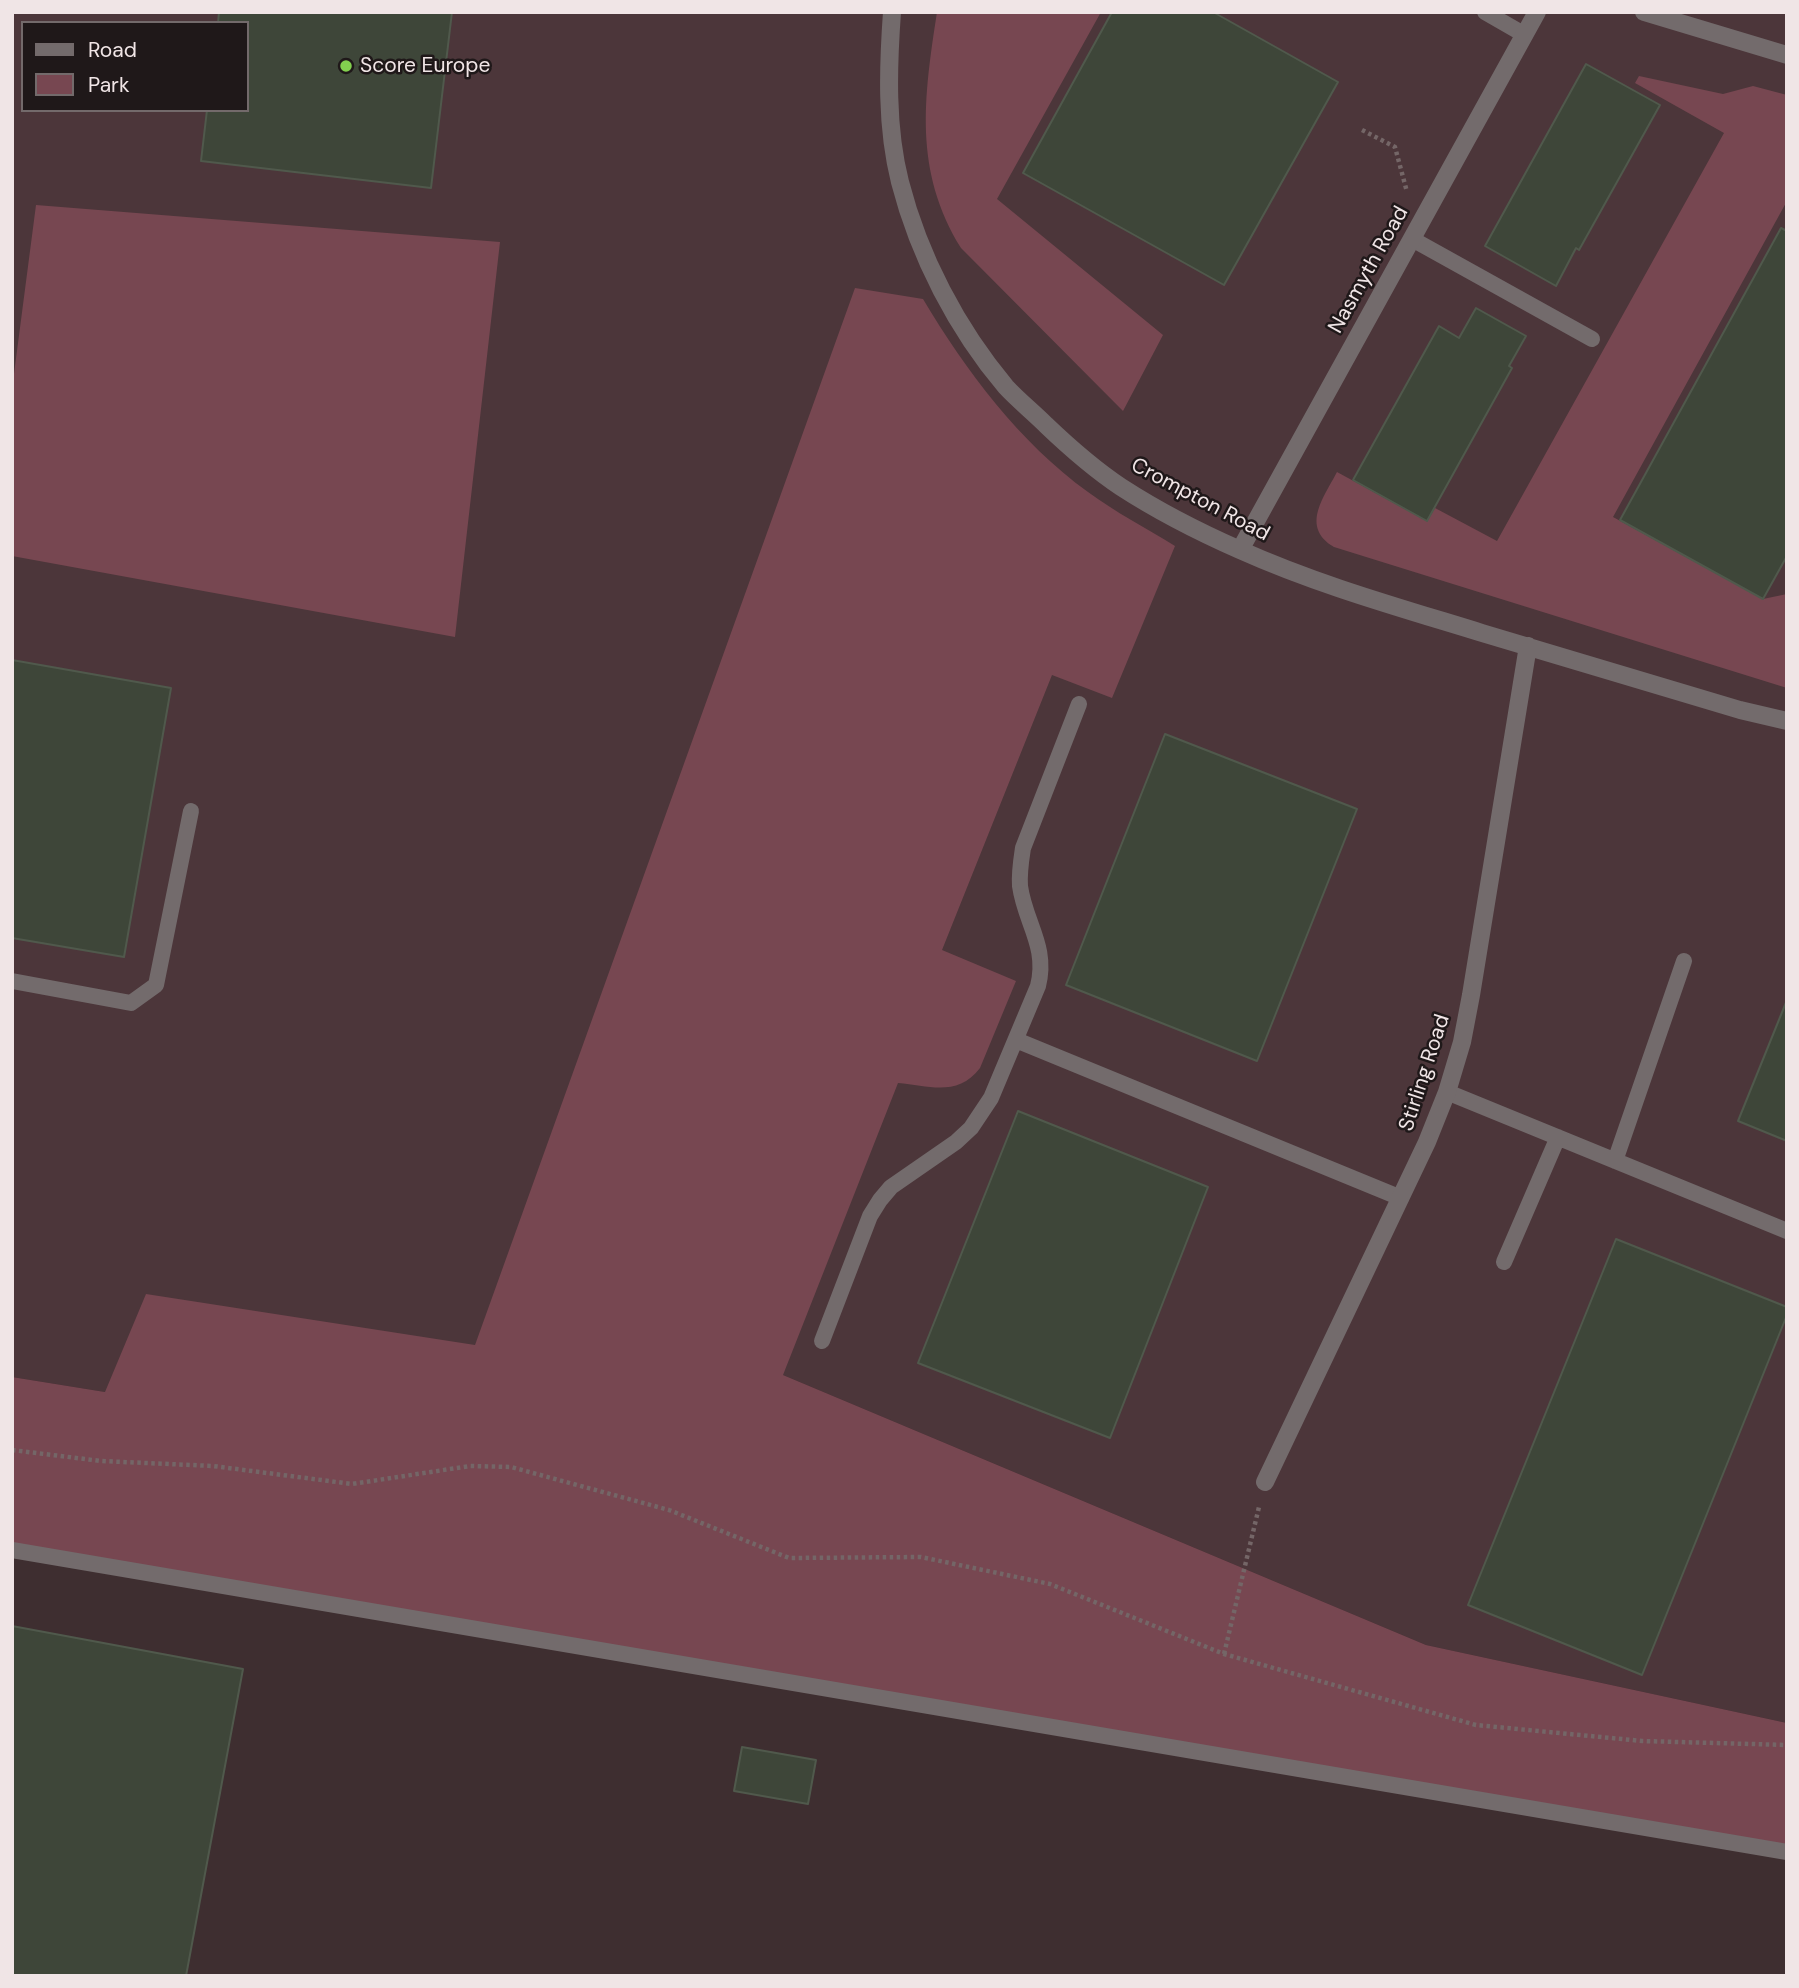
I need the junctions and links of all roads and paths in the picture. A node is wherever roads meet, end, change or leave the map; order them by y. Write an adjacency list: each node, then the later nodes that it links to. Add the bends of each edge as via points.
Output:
1 (892, 12): 10 (street, Crompton Road, via 889,98 900,180 924,253 985,360 1008,389 1070,448 1120,486)
2 (1485, 12): 5 (lane)
3 (1538, 12): 5 (street, Nasmyth Road)
4 (1644, 12): 6 (street)
5 (1525, 36): 8 (street, Nasmyth Road)
6 (1787, 55)
7 (1362, 130): 8 (path, via 1395,147)
8 (1415, 234): 9 (lane); 10 (street, Nasmyth Road)
9 (1592, 340)
10 (1240, 550): 11 (street, Crompton Road, via 1311,579)
11 (1528, 646): 13 (street, Crompton Road); 18 (street, Stirling Road, via 1471,995)
12 (1079, 704): 17 (lane, via 1023,848 1020,886 1038,944 1041,972)
13 (1787, 721)
14 (191, 811): 16 (lane, via 156,985 131,1003)
15 (1684, 961): 20 (lane)
16 (12, 981)
17 (1016, 1040): 21 (lane); 24 (lane, via 991,1098 971,1128 880,1200)
18 (1447, 1092): 19 (lane); 21 (street, Stirling Road)
19 (1558, 1138): 20 (lane); 23 (lane)
20 (1615, 1161): 22 (lane)
21 (1401, 1198): 26 (street, Stirling Road)
22 (1787, 1231)
23 (1504, 1262)
24 (822, 1341)
25 (12, 1450): 28 (path, via 101,1461 213,1466 352,1484 470,1466 511,1467 669,1510 789,1558 921,1558 1050,1584)
26 (1265, 1482): 28 (path)
27 (12, 1550): 30 (lane)
28 (1224, 1654): 29 (path, via 1476,1725 1642,1741)
29 (1787, 1745)
30 (1787, 1852)

